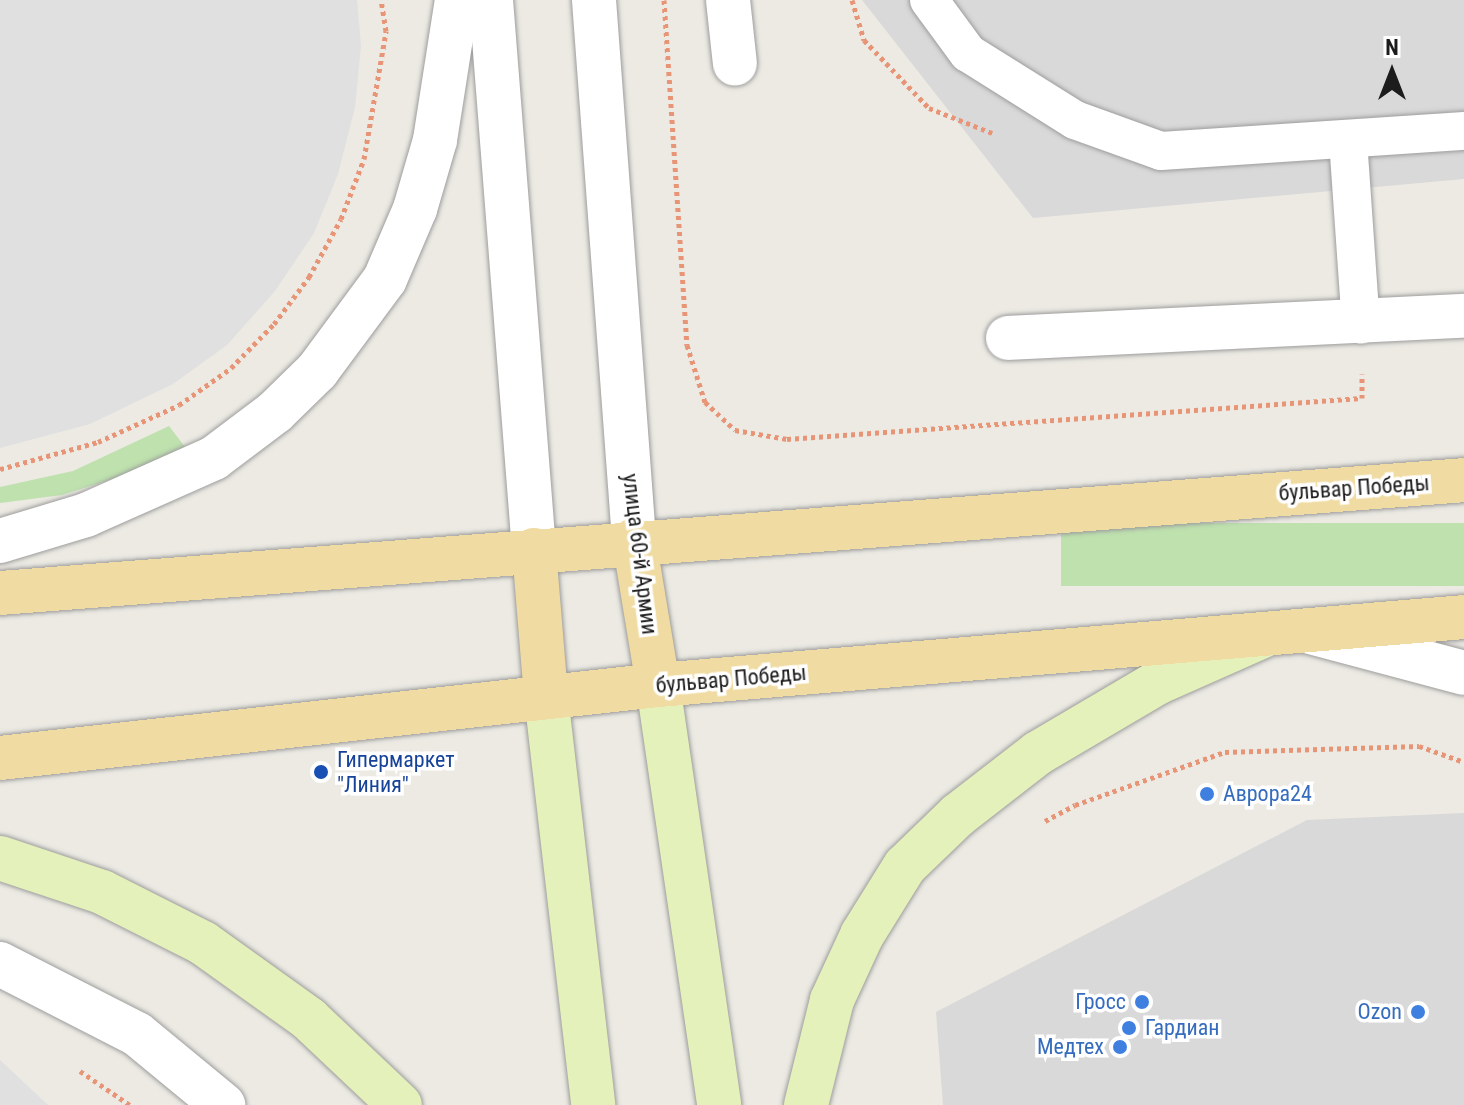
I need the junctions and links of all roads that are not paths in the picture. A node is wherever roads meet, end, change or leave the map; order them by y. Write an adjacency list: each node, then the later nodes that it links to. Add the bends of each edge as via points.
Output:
1 (457, 0): 14 (street, via 435,140 415,209 385,279 317,371 275,412 214,458 86,515)
2 (491, 0): 15 (street)
3 (594, 0): 13 (street, улица 60-й Армии)
4 (728, 0): 6 (street)
5 (929, 0): 8 (lane, via 968,53 1075,120 1161,151)
6 (735, 64)
7 (1464, 131): 8 (lane)
8 (1348, 140): 10 (lane)
9 (1464, 316): 10 (street)
10 (1361, 325): 11 (street)
11 (1008, 338)
12 (1464, 480): 13 (main road, бульвар Победы)
13 (634, 540): 15 (main road, бульвар Победы); 20 (main road, улица 60-й Армии)
14 (0, 541)
15 (534, 550): 16 (main road, бульвар Победы); 21 (main road)
16 (0, 593)
17 (1464, 617): 18 (main road, бульвар Победы)
18 (1290, 631): 19 (street); 20 (main road, бульвар Победы); 29 (main road, via 1157,683 1038,753 958,815 905,866 862,935 832,1000)
19 (1464, 673)
20 (658, 685): 21 (main road, бульвар Победы); 28 (main road, улица 60-й Армии)
21 (546, 696): 22 (main road, бульвар Победы); 27 (main road)
22 (0, 758)
23 (0, 858): 26 (main road, via 102,892 203,943 309,1019)
24 (0, 964): 25 (street, via 137,1034)
25 (223, 1105)
26 (400, 1105)
27 (593, 1105)
28 (719, 1105)
29 (806, 1105)

